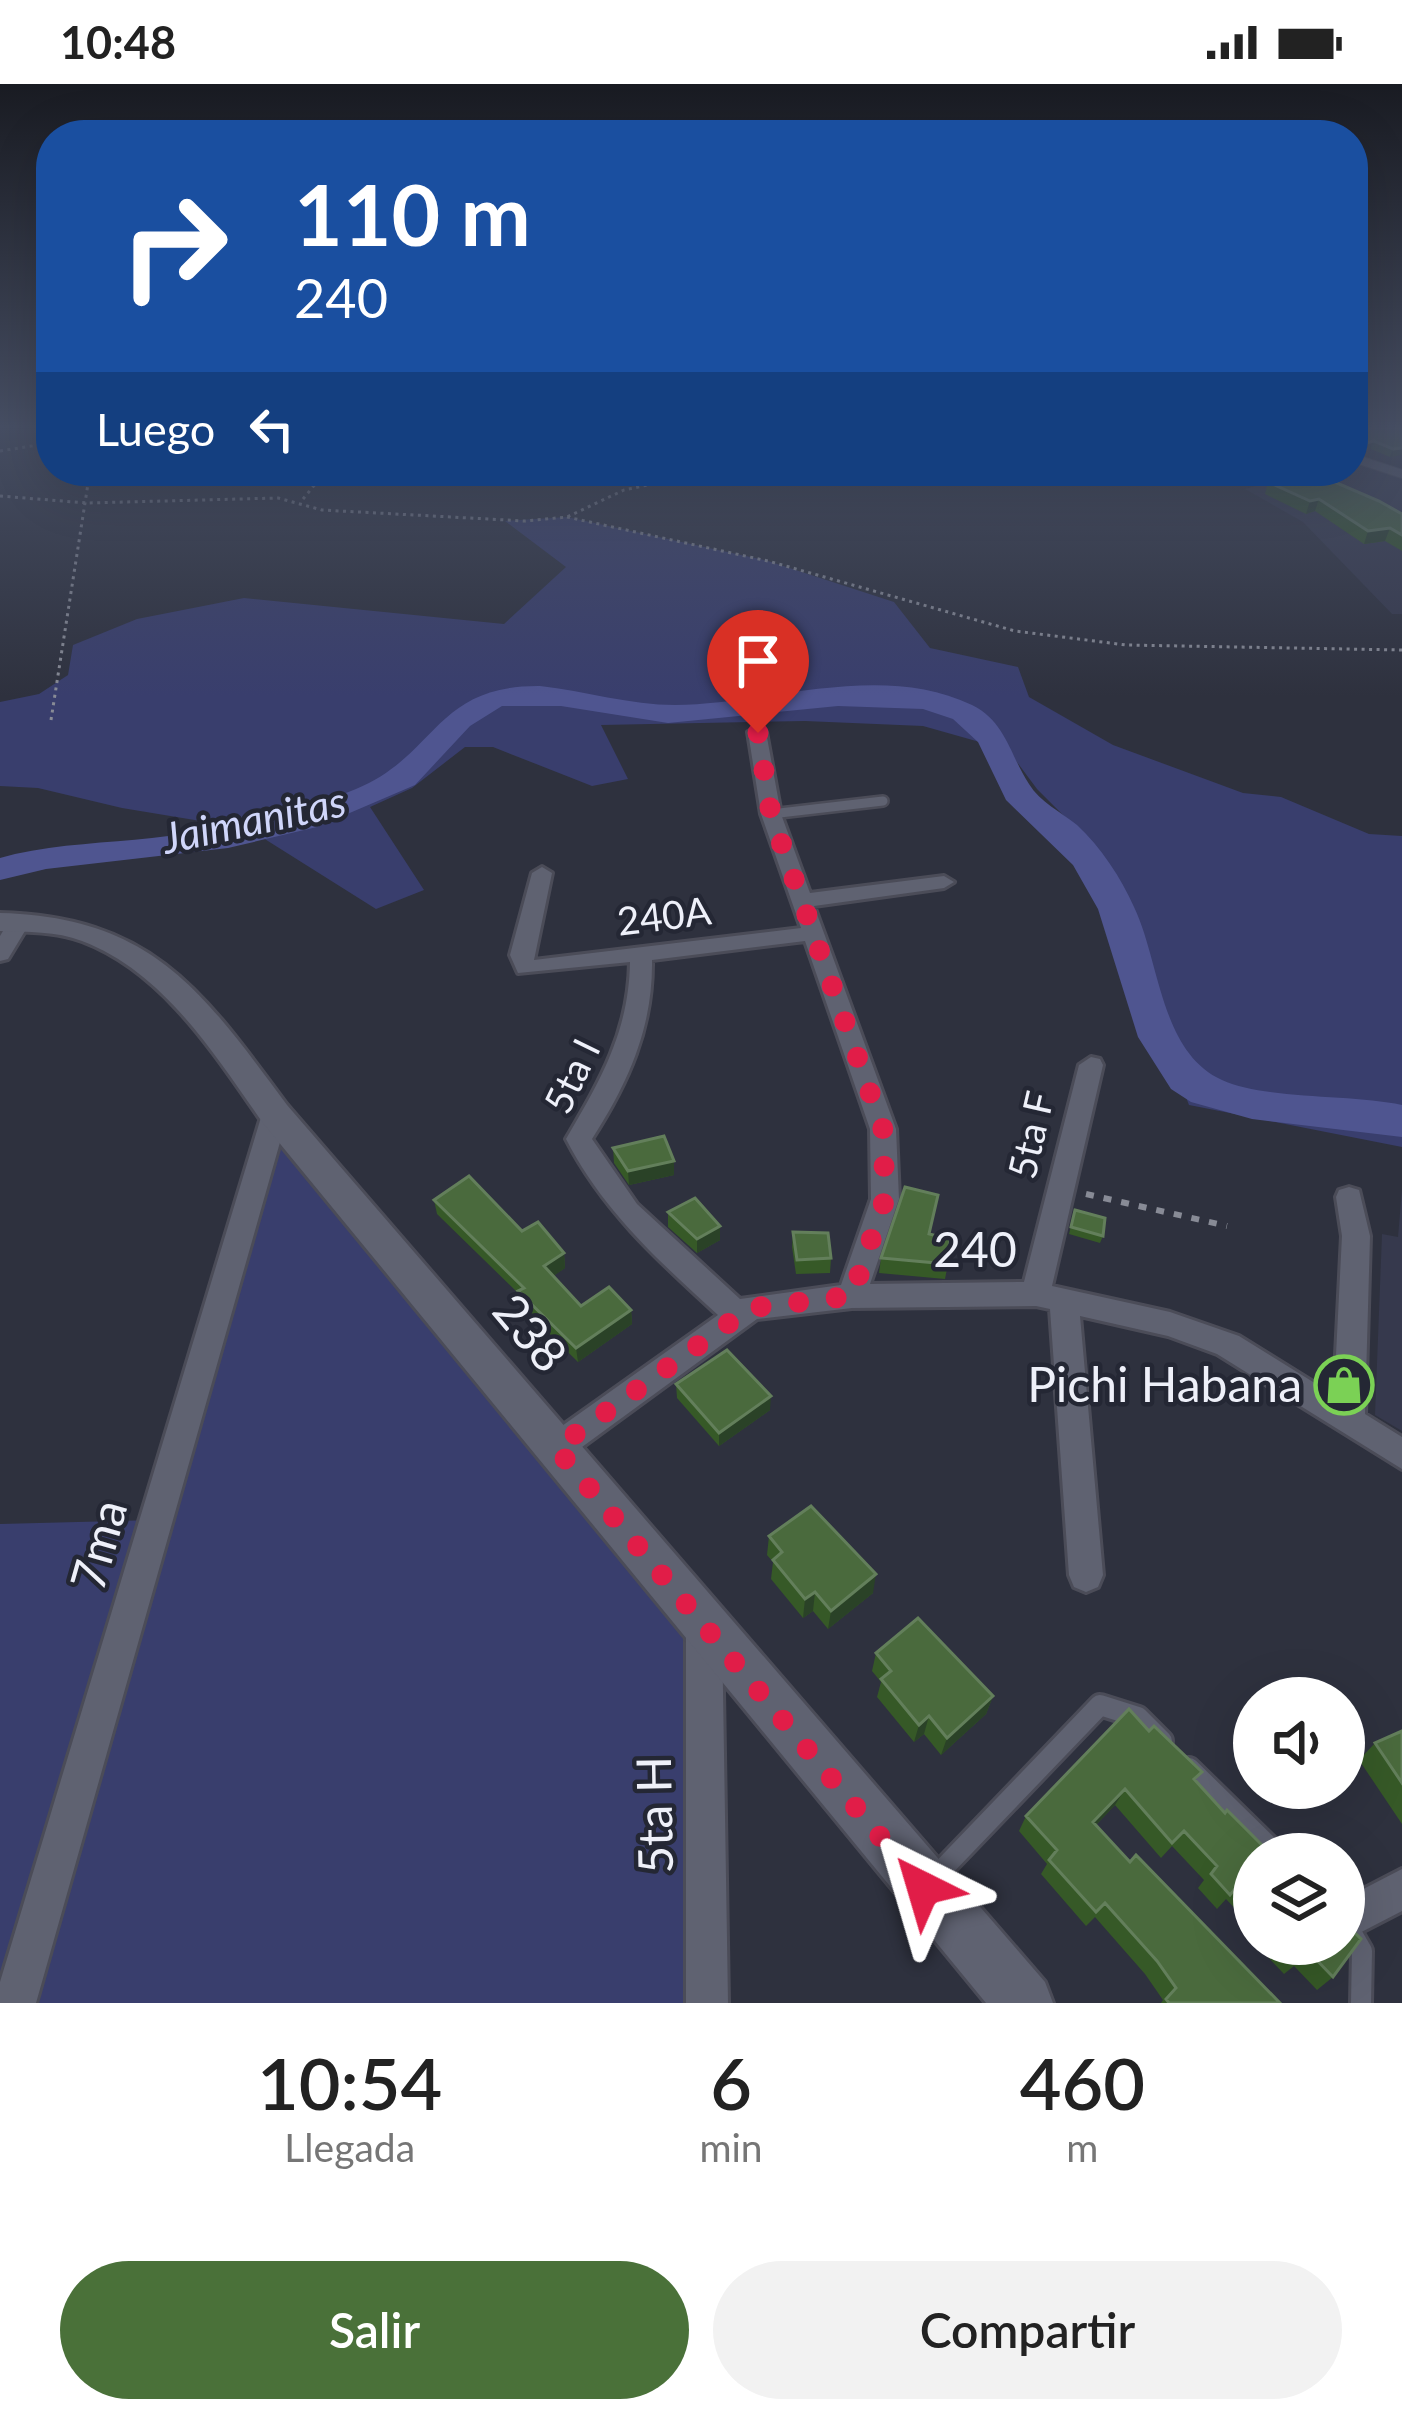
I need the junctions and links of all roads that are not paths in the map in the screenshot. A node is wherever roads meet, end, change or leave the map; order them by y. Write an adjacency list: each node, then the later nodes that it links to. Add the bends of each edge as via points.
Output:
1 (758, 733): 3 (street)
2 (883, 802): 3 (lane)
3 (771, 814): 6 (street)
4 (542, 873): 10 (street, 240A, via 521,955 526,968)
5 (944, 882): 6 (street)
6 (800, 901): 8 (street)
7 (10, 921): 9 (street); 12 (street, 238, via 72,926 142,958 210,1025)
8 (812, 933): 10 (street, 240A); 14 (street, via 883,1129 885,1199)
9 (0, 954)
10 (641, 956): 16 (street, 5ta I, via 637,1030 579,1138 592,1170 632,1216)
11 (1091, 1065): 15 (street, 5ta F, via 1062,1189)
12 (275, 1114): 18 (street, 238); 27 (street, 7ma)
13 (1349, 1197): 17 (street, via 1356,1236)
14 (852, 1296): 15 (street, 240); 16 (street, 240, via 768,1302)
15 (1050, 1297): 17 (street, 240, via 1228,1345); 20 (street, 5ta F)
16 (737, 1315): 18 (street, 240)
17 (1349, 1418): 19 (street, 240)
18 (556, 1448): 21 (street, 238)
19 (1402, 1454)
20 (1086, 1575)
21 (704, 1627): 23 (street, 238); 28 (street, 5ta H)
22 (1256, 1833): 23 (lane, via 1138,1717 1100,1705)
23 (923, 1888): 29 (street, 238)
24 (1402, 1889): 25 (street)
25 (1365, 1910)
26 (1361, 1965): 30 (lane)
27 (15, 2003)
28 (707, 2003)
29 (1024, 2003)
30 (1361, 2003)

